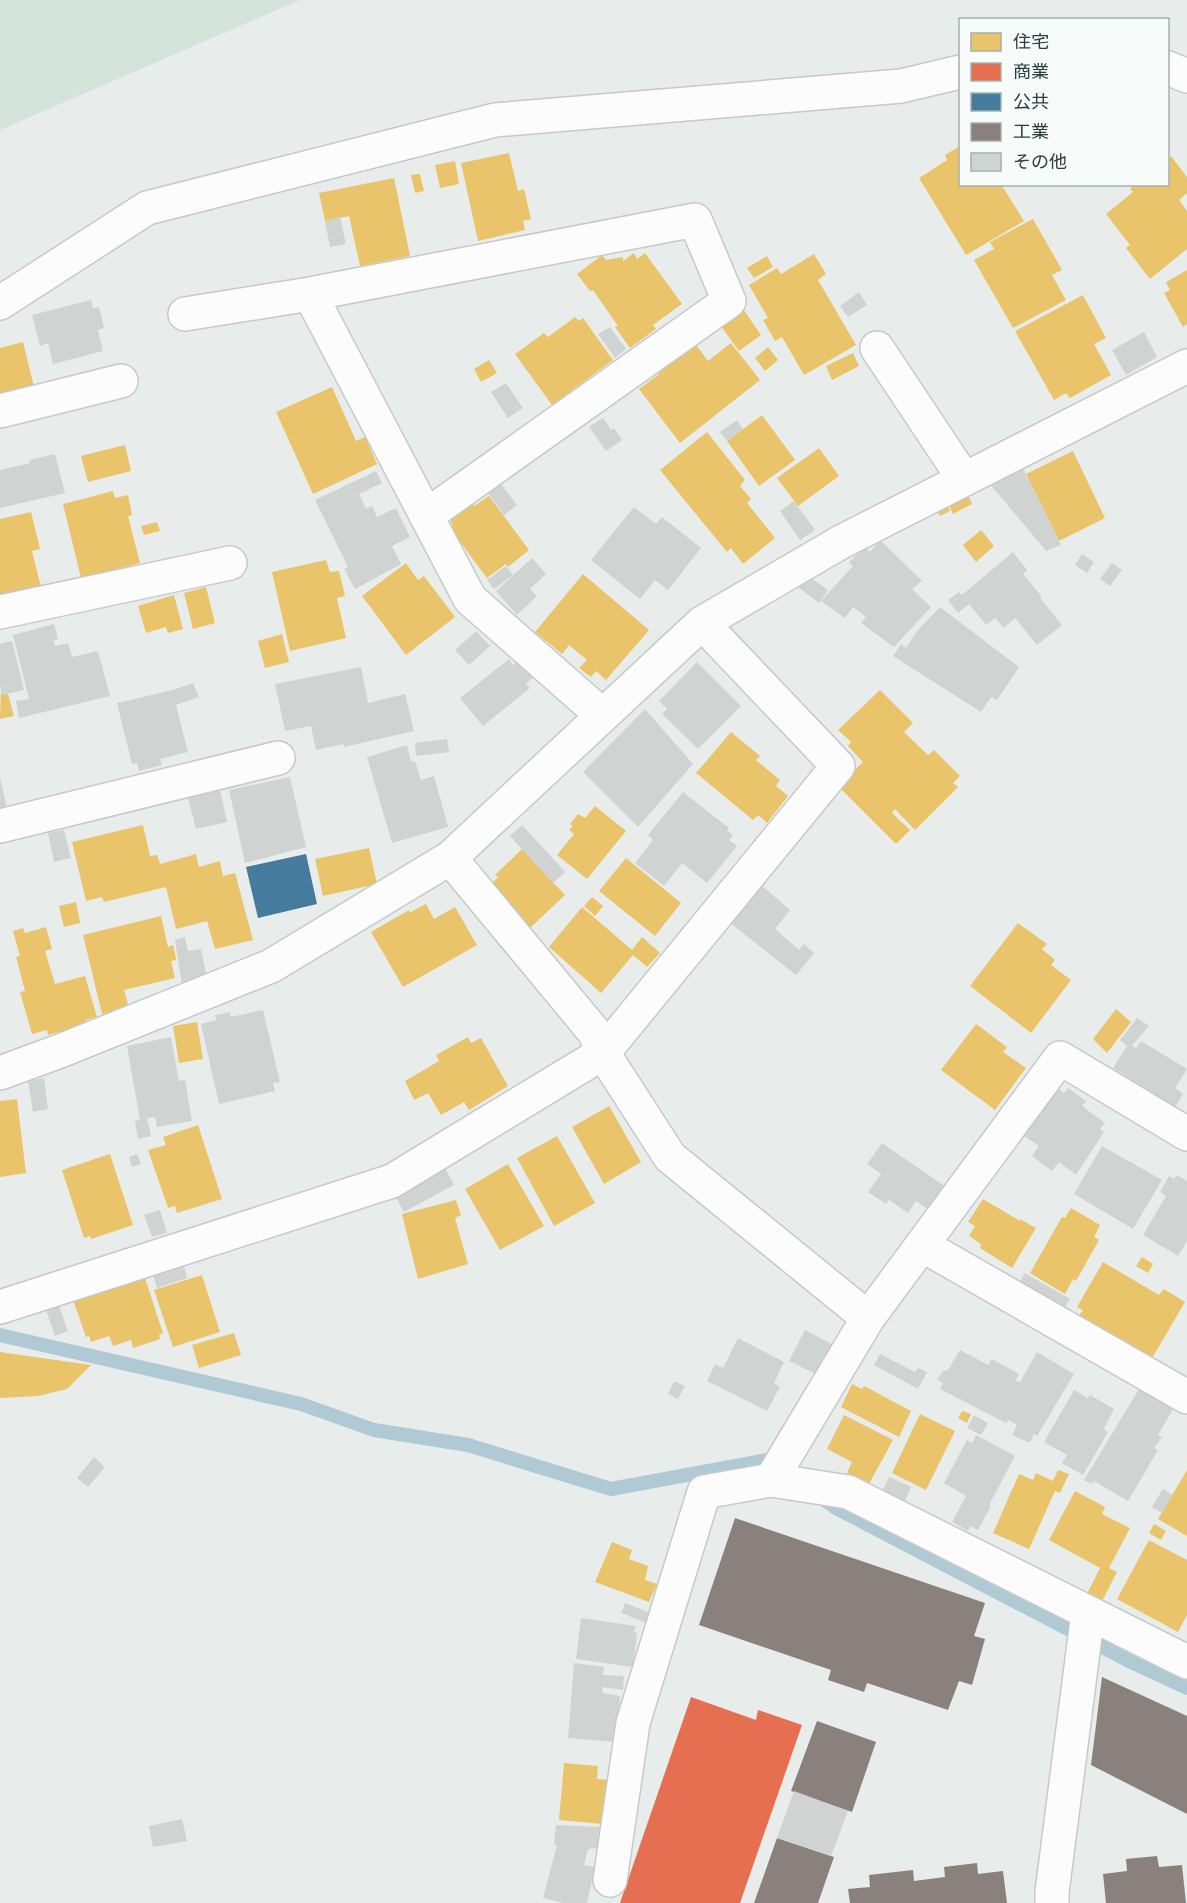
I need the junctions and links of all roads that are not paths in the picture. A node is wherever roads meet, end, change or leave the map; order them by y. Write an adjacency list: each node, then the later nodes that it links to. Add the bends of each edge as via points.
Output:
1 (1169, 69): 3 (street)
2 (959, 72): 5 (street, via 901,86 495,120 147,208)
3 (1187, 76)
4 (310, 294): 6 (street); 12 (street); 12 (street, via 695,220 729,301)
5 (0, 303)
6 (185, 314)
7 (877, 348): 11 (street)
8 (1187, 366): 11 (street)
9 (121, 381): 10 (street)
10 (0, 411)
11 (964, 479): 15 (street, via 840,542)
12 (426, 516): 16 (street, via 470,599)
13 (230, 563): 14 (street)
14 (0, 612)
15 (702, 622): 16 (street); 20 (street, via 838,766)
16 (602, 716): 19 (street)
17 (278, 758): 18 (street)
18 (0, 826)
19 (450, 858): 20 (street, via 595,1033); 21 (street, via 271,966)
20 (603, 1053): 24 (street, via 392,1181); 25 (street, via 670,1157)
21 (0, 1072)
22 (1187, 1134): 23 (street, via 1060,1058)
23 (922, 1245): 25 (street); 26 (street)
24 (0, 1307)
25 (868, 1318): 27 (street)
26 (1187, 1397)
27 (771, 1480): 28 (street, via 848,1492); 30 (street, via 705,1492 633,1723)
28 (1088, 1613): 29 (street); 31 (street)
29 (1187, 1662)
30 (610, 1880)
31 (1052, 1903)

